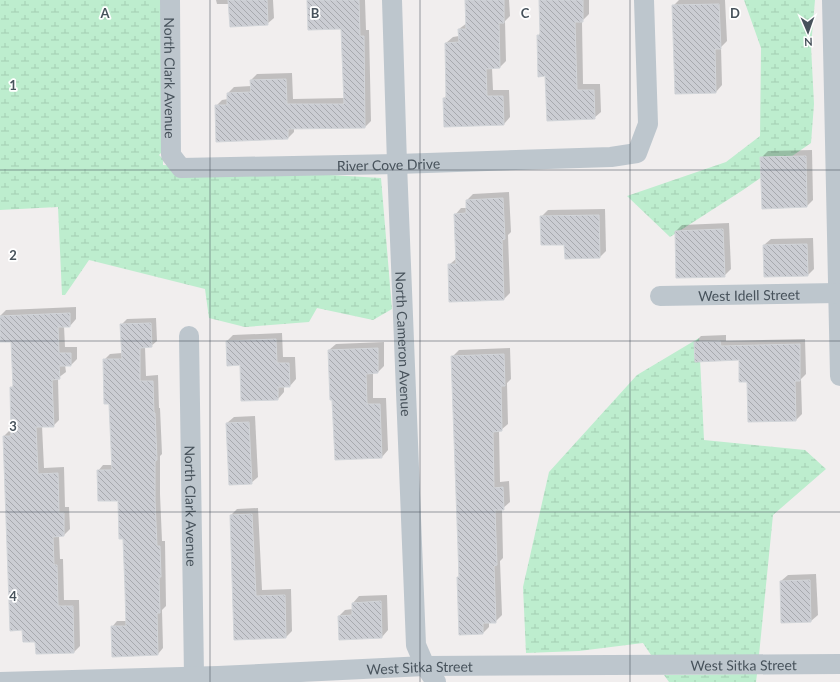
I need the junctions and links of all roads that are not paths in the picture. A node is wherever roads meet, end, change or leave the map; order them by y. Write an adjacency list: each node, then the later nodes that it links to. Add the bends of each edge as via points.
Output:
1 (170, 0): 5 (street, North Clark Avenue)
2 (392, 0): 6 (street, North Cameron Avenue)
3 (644, 0): 6 (street, River Cove Drive, via 648,124 637,153 611,157)
4 (832, 0): 7 (street)
5 (171, 155): 6 (street, River Cove Drive, via 181,168)
6 (397, 164): 12 (street, North Cameron Avenue, via 416,645)
7 (838, 293): 8 (street, West Idell Street); 10 (street)
8 (660, 296)
9 (189, 336): 13 (street, North Clark Avenue)
10 (840, 376)
11 (840, 664): 12 (street, West Sitka Street)
12 (425, 666): 14 (street, West Sitka Street); 17 (street, North Cameron Avenue)
13 (194, 676): 14 (street, West Sitka Street); 15 (street, West Sitka Street)
14 (244, 678)
15 (50, 681): 16 (street, West Sitka Street)
16 (0, 682)
17 (436, 682)

